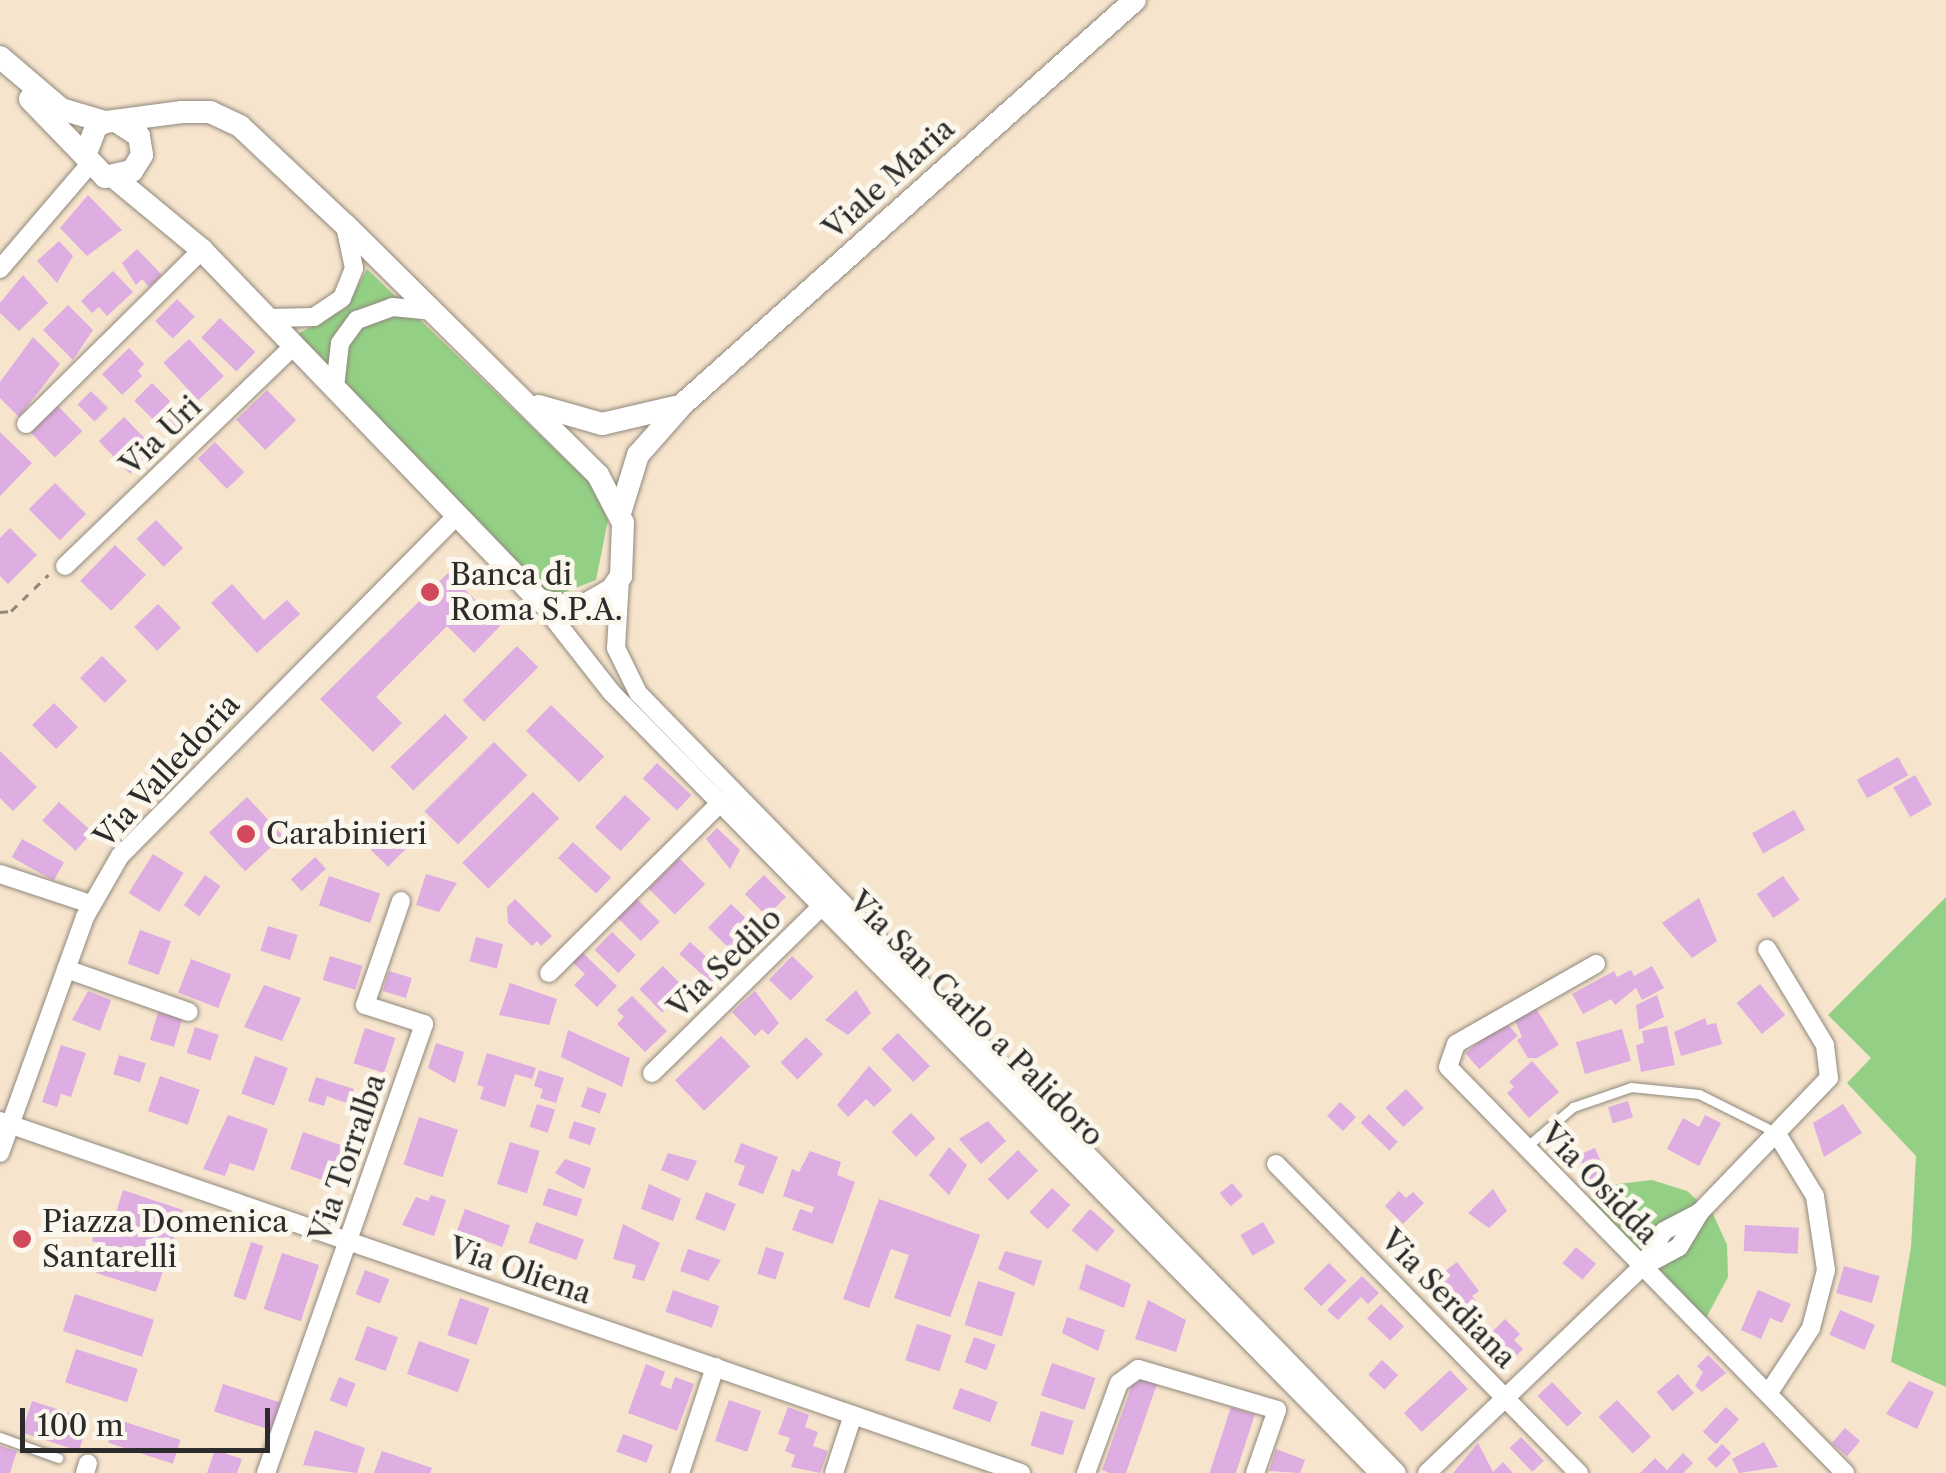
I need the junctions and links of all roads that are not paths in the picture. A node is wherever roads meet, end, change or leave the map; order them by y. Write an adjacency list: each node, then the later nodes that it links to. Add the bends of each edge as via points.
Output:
1 (1135, 0): 15 (street, Viale Maria)
2 (0, 57): 4 (street, via 61,109)
3 (0, 68): 5 (street)
4 (111, 121): 5 (street, via 89,135); 6 (street, via 133,129 142,146 132,172); 7 (street, via 188,111 229,118)
5 (87, 160): 6 (street); 9 (street)
6 (115, 178): 8 (street, Via San Carlo a Palidoro)
7 (345, 224): 10 (street); 11 (street, via 354,268 342,298 314,317)
8 (202, 250): 11 (street, Via San Carlo a Palidoro); 16 (street)
9 (0, 269)
10 (434, 311): 13 (street, via 392,307 357,320 340,344); 14 (street)
11 (270, 318): 12 (street, Via San Carlo a Palidoro)
12 (295, 345): 13 (street, Via San Carlo a Palidoro); 19 (street, Via Uri)
13 (336, 387): 18 (street, Via San Carlo a Palidoro)
14 (526, 400): 15 (street, Viale Maria, via 568,419 602,424 640,420); 17 (street, via 598,475)
15 (683, 404): 17 (street, Viale Maria, via 638,455)
16 (26, 424)
17 (621, 510): 20 (street, Via San Carlo a Palidoro)
18 (458, 516): 21 (street, Via San Carlo a Palidoro); 26 (street, Via Valledoria, via 150,822)
19 (64, 566)
20 (621, 576): 21 (street, via 585,608); 24 (street, Via San Carlo a Palidoro, via 614,627 626,677)
21 (539, 600): 22 (street, Via San Carlo a Palidoro, via 612,694)
22 (721, 802): 24 (street, Via San Carlo a Palidoro); 30 (street)
23 (0, 874): 26 (street)
24 (828, 900): 32 (street, Via Sedilo); 41 (street, Via San Carlo a Palidoro); 55 (street, Via San Carlo a Palidoro)
25 (401, 901): 38 (street, Via Torralba, via 364,1005 424,1024)
26 (90, 904): 29 (street, Via Valledoria)
27 (1767, 949): 34 (street, via 1831,1064 1823,1090)
28 (1596, 964): 35 (street, Via Osidda, via 1447,1055 1452,1073)
29 (66, 969): 31 (street); 33 (street, Via Valledoria)
30 (549, 973)
31 (189, 1012)
32 (652, 1073)
33 (5, 1122): 36 (street); 38 (street, Via Oliena)
34 (1777, 1134): 35 (lane, via 1699,1094 1631,1086 1573,1108); 39 (street, via 1700,1212 1664,1232); 42 (street, via 1815,1196 1826,1270 1811,1328)
35 (1525, 1148): 39 (street, Via Osidda)
36 (0, 1153)
37 (1276, 1164): 43 (street, Via Serdiana)
38 (348, 1240): 40 (street, Via Oliena); 48 (street, Via Torralba)
39 (1642, 1267): 42 (street, Via Osidda); 43 (street)
40 (715, 1368): 45 (street, Via Oliena); 49 (street)
41 (1294, 1383): 44 (street); 54 (street, Via San Carlo a Palidoro)
42 (1768, 1394): 58 (street, Via Osidda)
43 (1508, 1399): 56 (street); 57 (street, Via Serdiana)
44 (1277, 1410): 52 (street, via 1142,1369 1125,1375); 53 (street)
45 (853, 1415): 50 (street); 51 (street, Via Oliena)
46 (0, 1437): 47 (lane)
47 (58, 1458)
48 (266, 1473)
49 (680, 1473)
50 (834, 1473)
51 (1021, 1473)
52 (1086, 1473)
53 (1255, 1473)
54 (1380, 1473)
55 (1397, 1473)
56 (1428, 1473)
57 (1579, 1473)
58 (1845, 1473)

